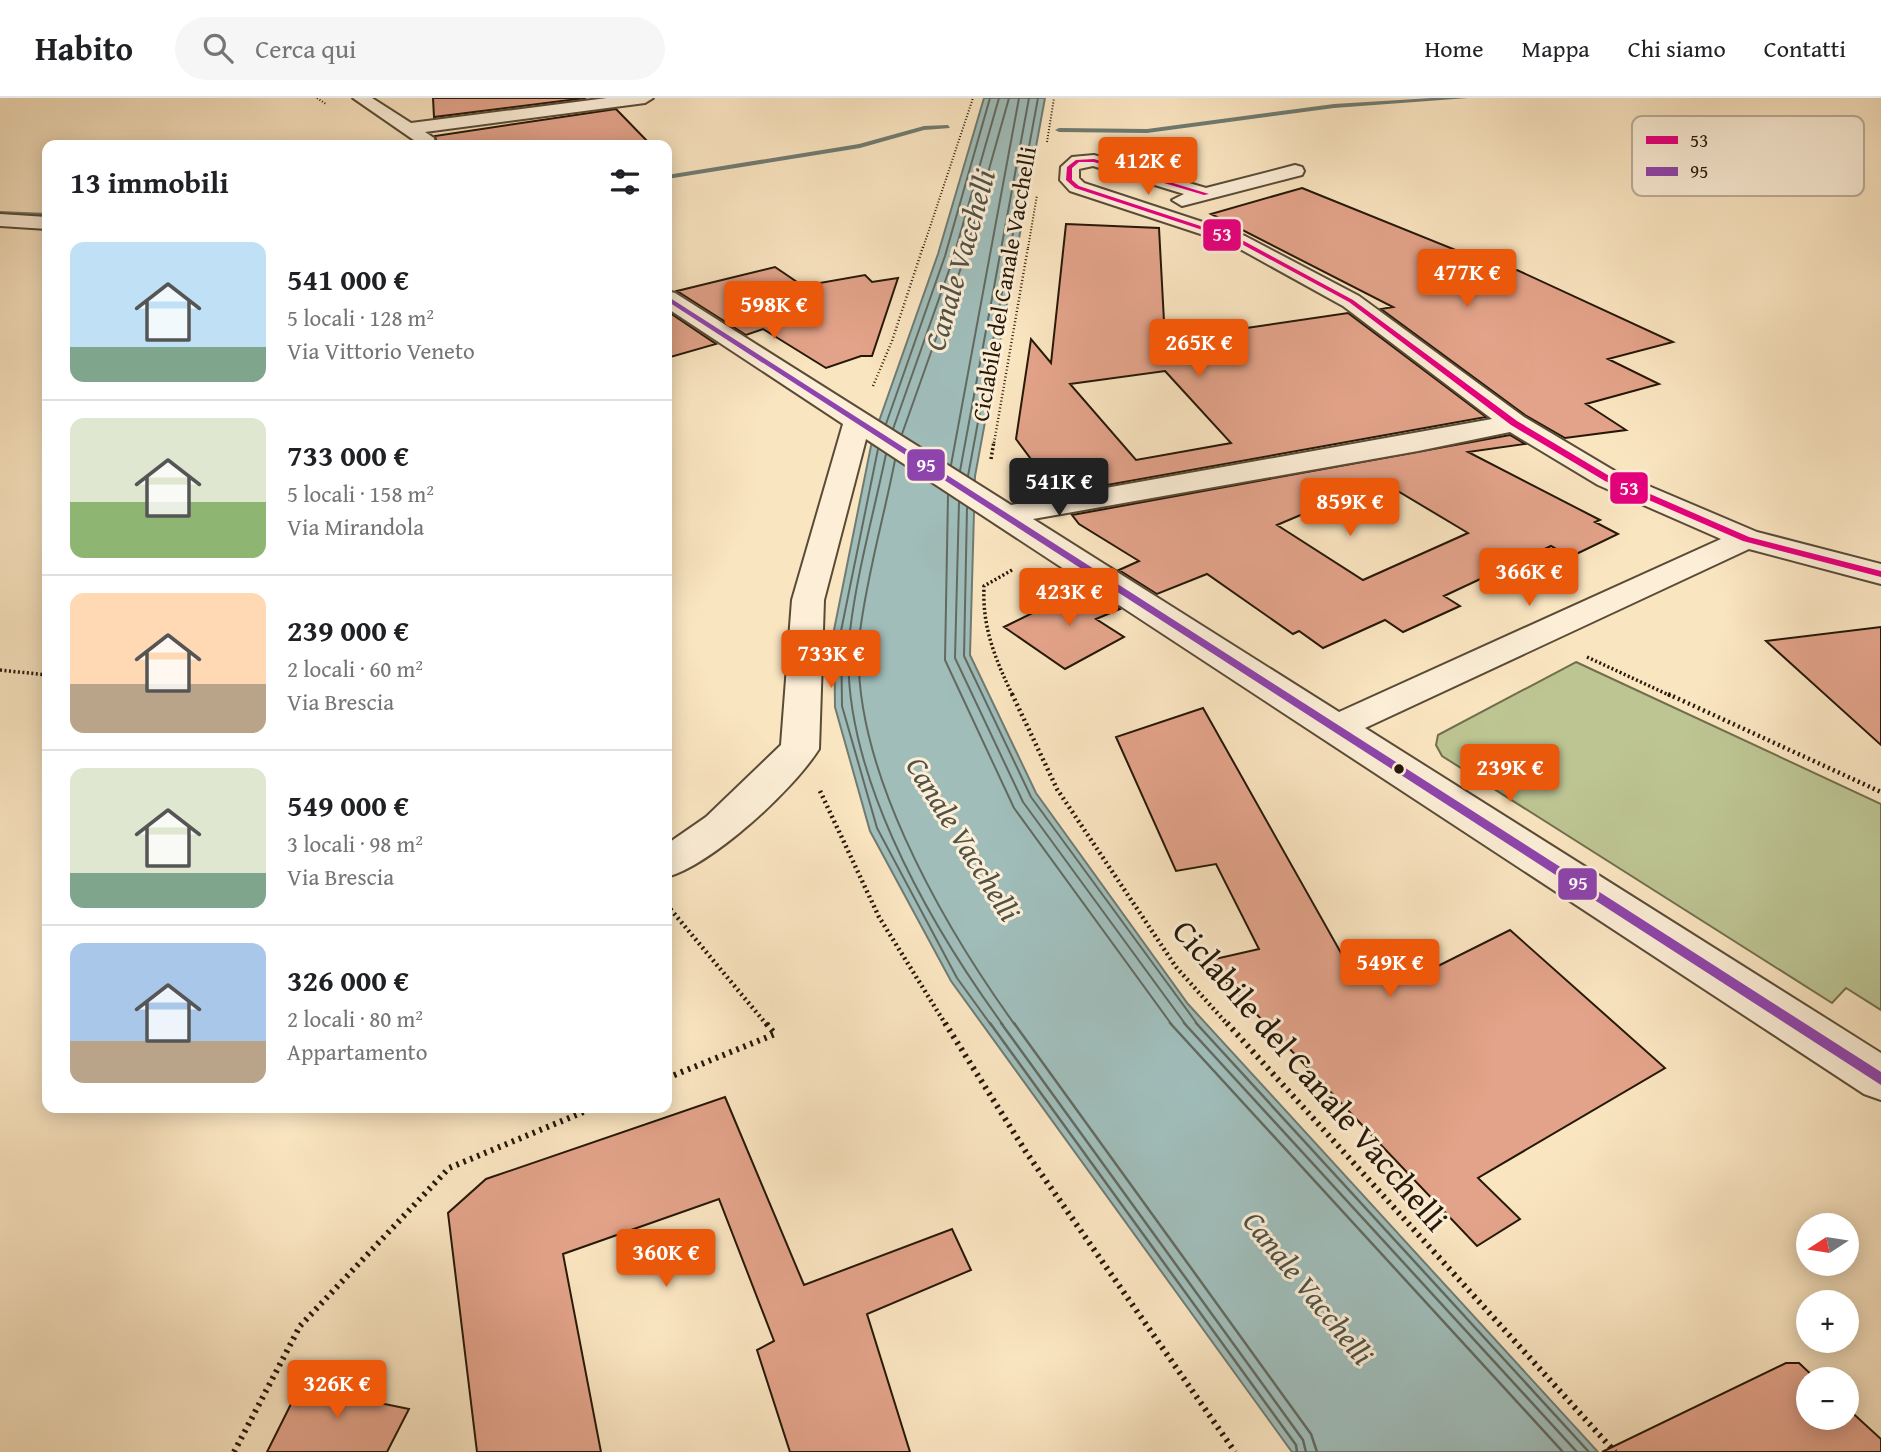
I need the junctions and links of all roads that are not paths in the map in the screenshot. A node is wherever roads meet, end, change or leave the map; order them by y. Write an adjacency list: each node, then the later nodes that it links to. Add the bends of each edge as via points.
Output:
1 (361, 98): 3 (street)
2 (645, 98): 3 (street)
3 (408, 129): 4 (street)
4 (425, 140)
5 (1295, 172): 6 (street)
6 (1206, 194): 7 (street); 7 (street, via 1094,160 1078,161 1070,167 1069,180 1077,187)
7 (1148, 209): 11 (street, via 1238,240 1350,301)
8 (0, 220): 9 (street)
9 (42, 223)
10 (672, 301): 12 (street)
11 (1514, 423): 13 (street, via 1418,443); 14 (street, via 1608,479)
12 (864, 426): 13 (street); 17 (street, via 808,600 800,749 723,823)
13 (993, 508): 16 (street)
14 (1746, 539): 15 (street); 16 (street)
15 (1881, 574)
16 (1335, 727): 18 (street)
17 (672, 860)
18 (1881, 1079)

